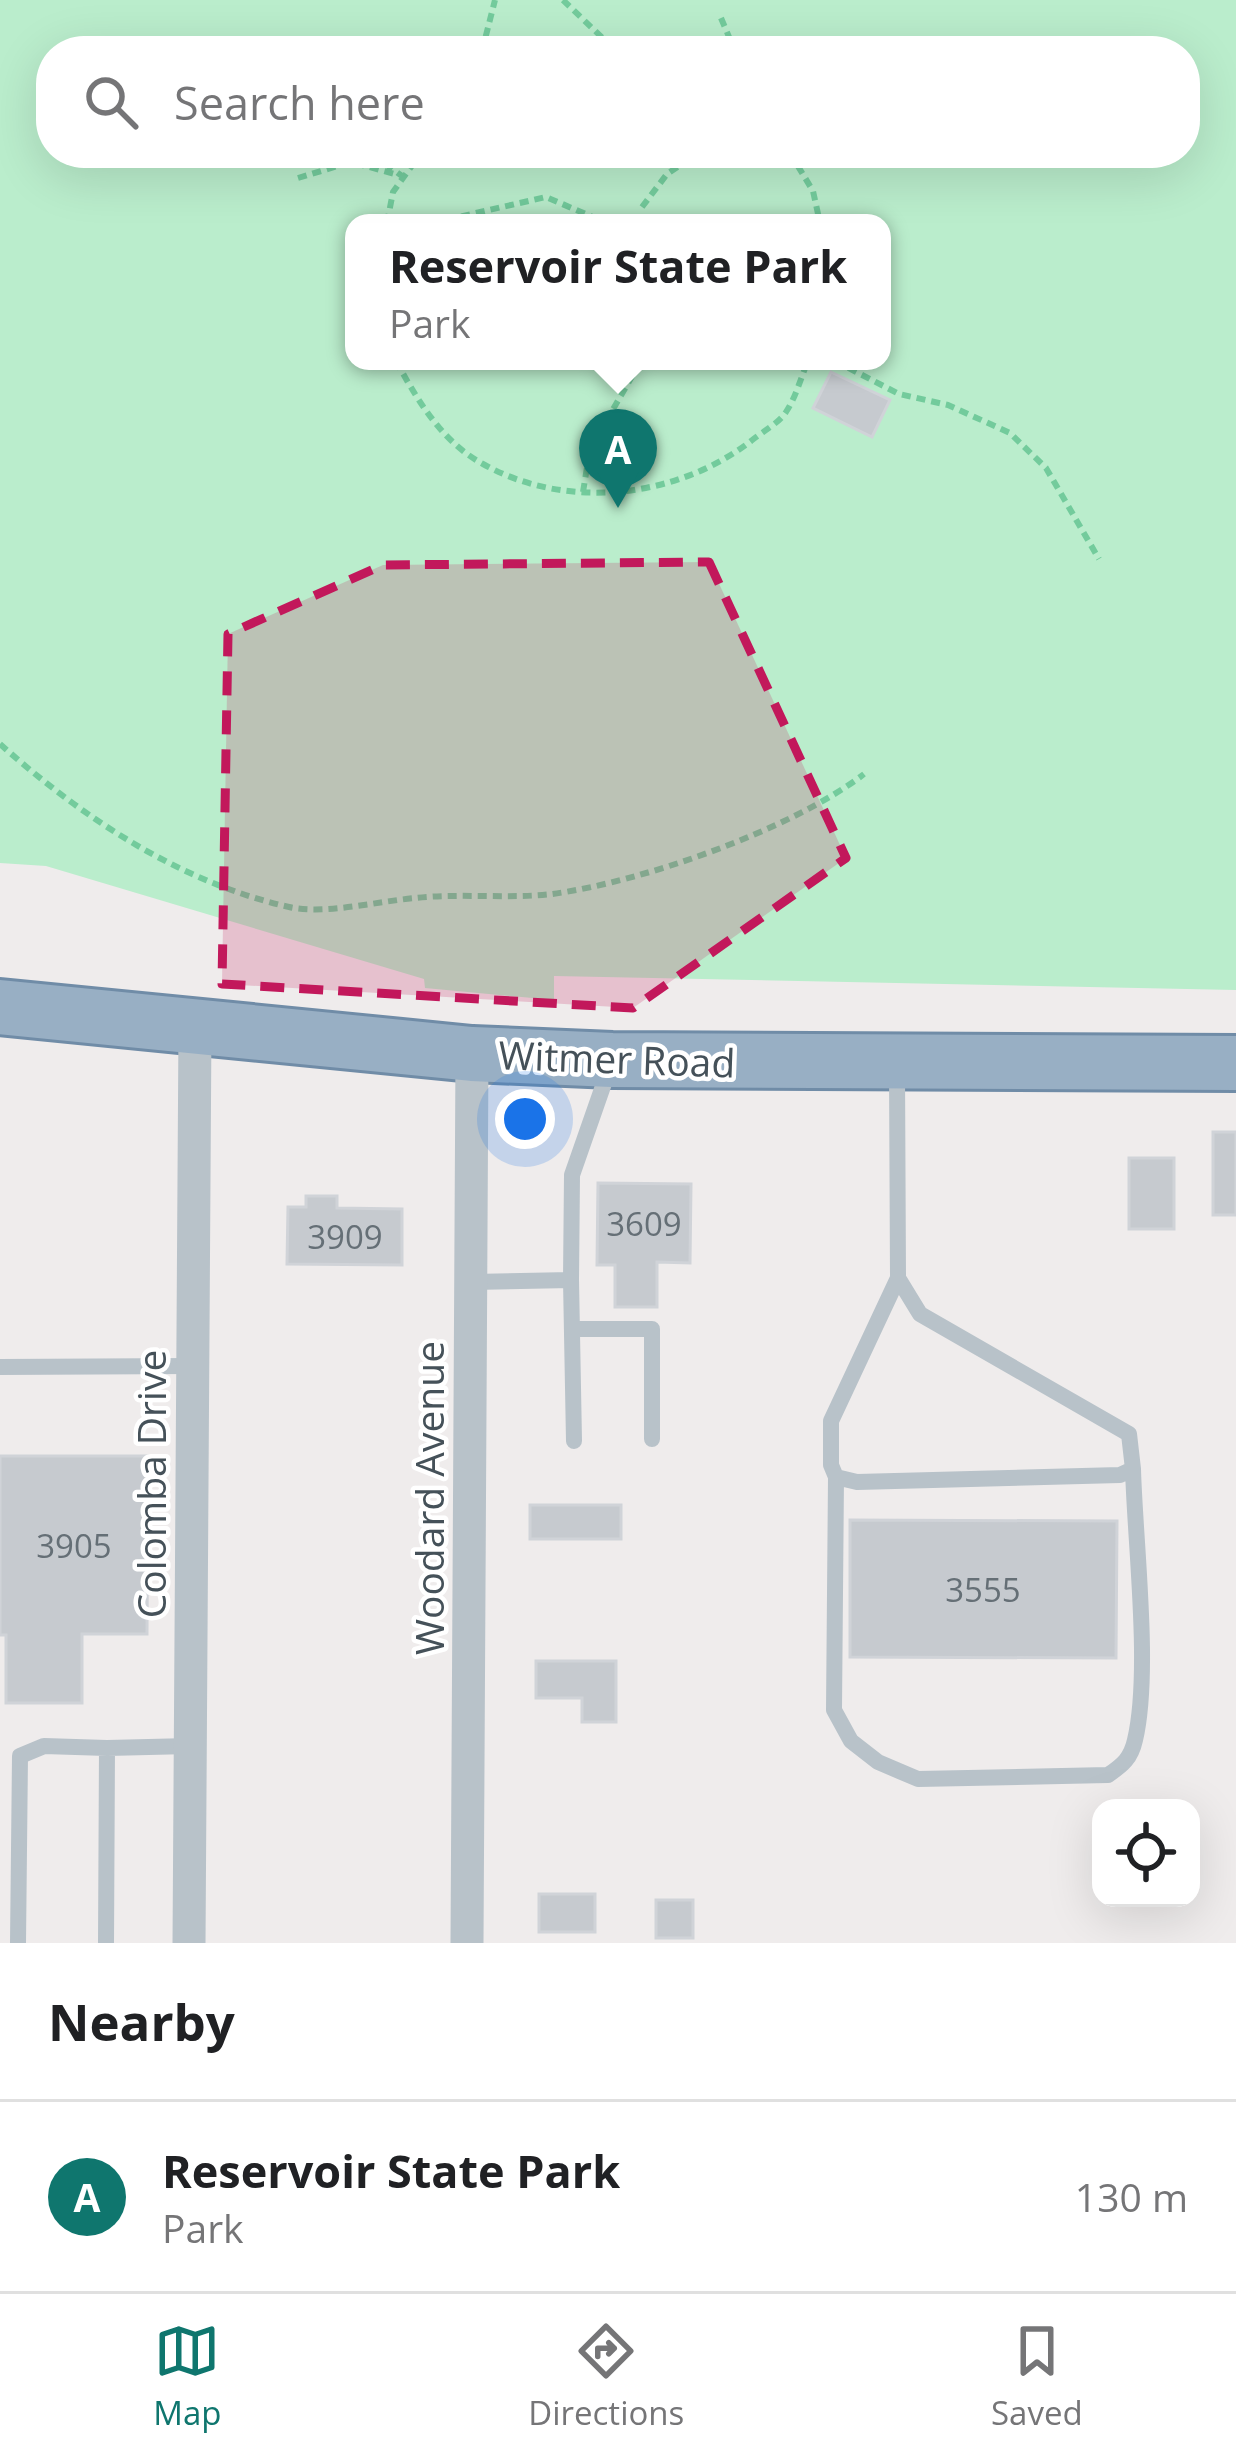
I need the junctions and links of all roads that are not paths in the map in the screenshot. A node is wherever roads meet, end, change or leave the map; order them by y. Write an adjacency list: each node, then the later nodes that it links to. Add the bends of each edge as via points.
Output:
1 (0, 1007): 2 (highway, Witmer Road)
2 (195, 1027): 3 (highway, Witmer Road); 11 (street, Colomba Drive)
3 (472, 1054): 4 (highway, Witmer Road); 9 (street, Woodard Avenue)
4 (612, 1060): 5 (highway, Witmer Road); 8 (lane, via 572,1175)
5 (897, 1063): 6 (highway, Witmer Road); 7 (lane)
6 (1236, 1063)
7 (898, 1278): 15 (lane, via 920,1314 1129,1434); 16 (lane, via 831,1421)
8 (572, 1280): 9 (lane); 10 (lane)
9 (472, 1282): 22 (street, Woodard Avenue)
10 (572, 1329): 13 (lane, via 652,1329); 14 (lane)
11 (192, 1366): 12 (lane); 17 (street, Colomba Drive)
12 (0, 1367)
13 (652, 1439)
14 (574, 1441)
15 (1133, 1469): 16 (lane); 16 (lane, via 1140,1690 1126,1764 1108,1775 918,1779 850,1741 834,1710)
16 (836, 1477)
17 (190, 1747): 18 (lane); 21 (street, Colomba Drive)
18 (107, 1748): 19 (lane, via 44,1747 20,1756); 20 (lane)
19 (18, 1943)
20 (106, 1943)
21 (189, 1943)
22 (467, 1943)

